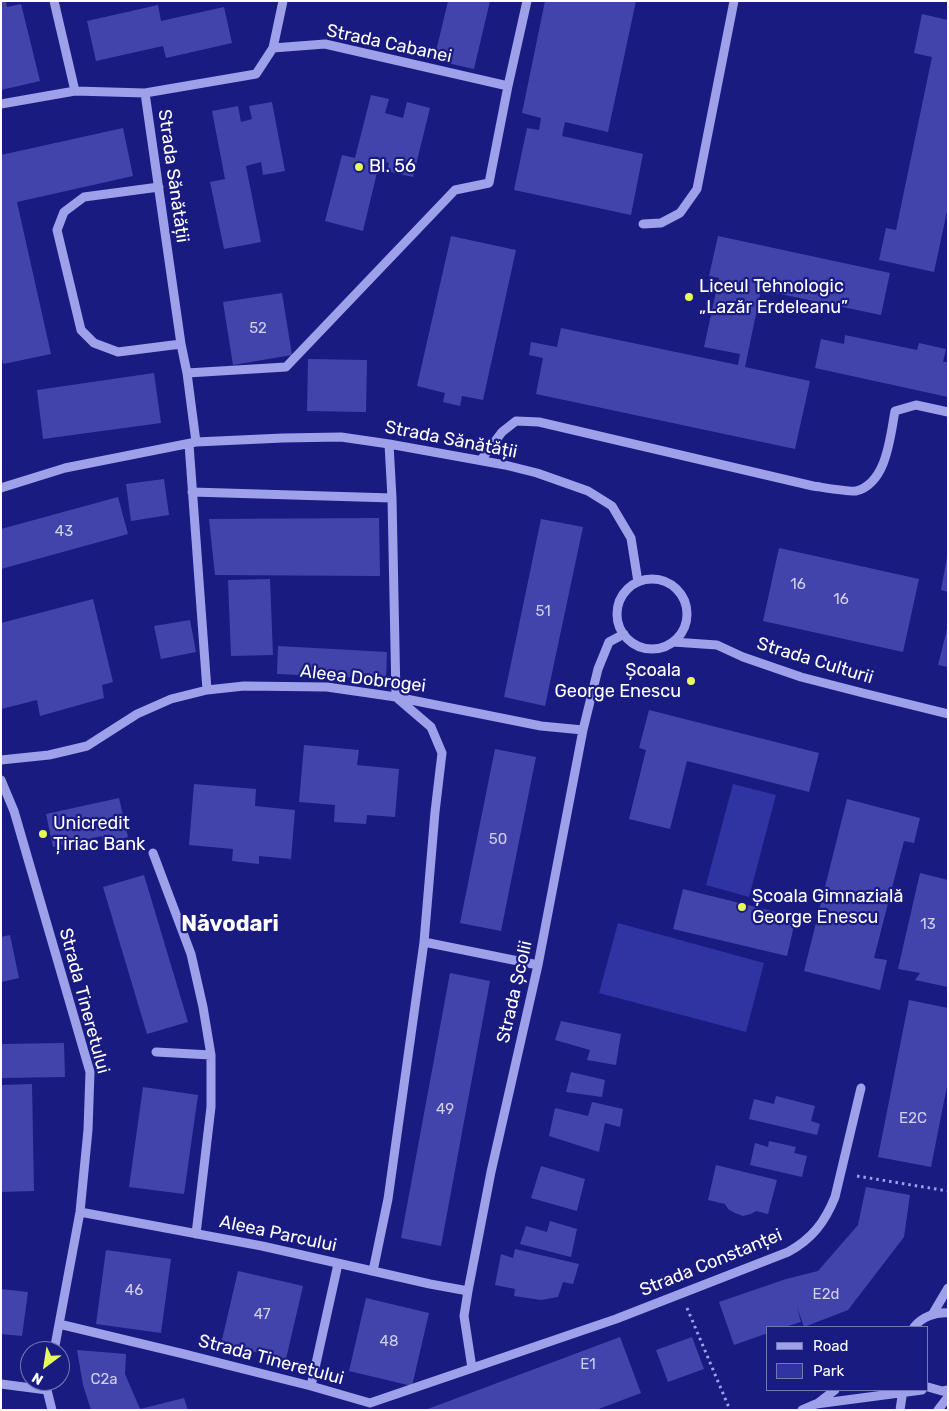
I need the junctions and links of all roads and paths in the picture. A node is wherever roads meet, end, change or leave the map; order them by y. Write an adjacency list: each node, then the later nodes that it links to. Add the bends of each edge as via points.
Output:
1 (54, 1): 7 (street)
2 (283, 1): 5 (street)
3 (527, 1): 6 (street)
4 (734, 1): 11 (street, via 697,189 680,213 661,222)
5 (274, 48): 6 (street, Strada Cabanei, via 325,44); 8 (street, via 256,74)
6 (508, 86): 13 (street, via 489,183 455,190 286,367)
7 (75, 91): 8 (street); 9 (street)
8 (144, 93): 10 (street, Strada Sănătății)
9 (1, 104)
10 (159, 187): 12 (street, Strada Sănătății); 12 (street, via 84,197 64,212 57,230 81,330 94,343 118,352)
11 (643, 224)
12 (181, 344): 13 (street, Strada Sănătății)
13 (187, 373): 15 (street, Strada Sănătății)
14 (948, 412): 17 (street, via 916,405 895,411 884,464 870,484 855,491 813,486 539,422 516,421 502,432)
15 (193, 443): 16 (street, Strada Sănătății, via 341,437); 18 (street, Strada Sănătății, via 65,468); 19 (street)
16 (389, 444): 17 (street, Strada Sănătății); 20 (street)
17 (481, 460): 21 (street, Strada Sănătății, via 567,483 612,506 631,538)
18 (1, 488)
19 (192, 492): 20 (street); 24 (street)
20 (392, 498): 25 (street)
21 (638, 582): 22 (street, via 630,587 618,604 617,615); 23 (street, via 649,579 671,584 685,601 686,623)
22 (624, 634): 23 (street, via 636,644 651,648); 27 (street, Strada Școlii, via 609,642 598,669)
23 (673, 642): 26 (street, Strada Culturii, via 716,645 801,677)
24 (207, 690): 25 (street, Aleea Dobrogei, via 244,686 327,687); 28 (street, Aleea Dobrogei, via 172,699 137,714 86,746 48,755)
25 (396, 697): 27 (street, Aleea Dobrogei, via 541,726); 31 (street, via 431,727 442,753)
26 (948, 714)
27 (583, 730): 32 (street, Strada Școlii)
28 (1, 760)
29 (1, 780): 38 (street, Strada Tineretului, via 14,811 90,1072)
30 (153, 853): 34 (street, via 191,954)
31 (424, 942): 32 (street); 41 (street, via 388,1199)
32 (538, 965): 43 (street, Strada Școlii)
33 (156, 1052): 34 (street)
34 (211, 1055): 39 (street, via 211,1107)
35 (861, 1088): 36 (street, Strada Constanței)
36 (841, 1173): 37 (path); 44 (street, Strada Constanței, via 828,1213 798,1246)
37 (948, 1191)
38 (80, 1212): 39 (street, Aleea Parcului); 47 (street, Strada Tineretului)
39 (196, 1234): 40 (street, Aleea Parcului)
40 (338, 1264): 41 (street, Aleea Parcului); 53 (street)
41 (372, 1271): 43 (street, Aleea Parcului)
42 (948, 1288): 46 (street)
43 (468, 1291): 50 (street, Strada Școlii, via 464,1316)
44 (681, 1293): 50 (street, Strada Constanței, via 616,1319); 62 (path)
45 (948, 1313): 46 (street)
46 (932, 1315): 48 (street)
47 (59, 1324): 49 (street, Strada Tineretului); 53 (street, Strada Tineretului)
48 (915, 1326)
49 (56, 1341)
50 (472, 1368): 53 (street, Strada Tineretului, via 370,1403)
51 (1, 1384): 52 (street)
52 (20, 1385)
53 (311, 1386)
54 (929, 1389): 55 (street)
55 (948, 1390)
56 (49, 1391): 61 (street)
57 (834, 1391): 60 (street)
58 (902, 1392): 60 (street); 65 (street)
59 (948, 1397): 66 (street)
60 (816, 1404): 63 (street); 64 (street)
61 (52, 1410)
62 (730, 1410)
63 (802, 1410)
64 (825, 1410)
65 (900, 1410)
66 (938, 1410)

